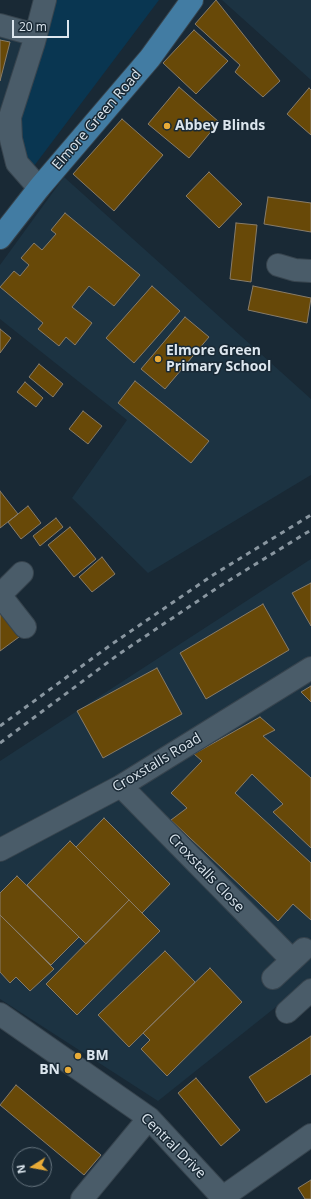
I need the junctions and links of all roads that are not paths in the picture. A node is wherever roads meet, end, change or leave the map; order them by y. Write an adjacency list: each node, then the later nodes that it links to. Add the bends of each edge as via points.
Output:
1 (45, 0): 4 (street)
2 (192, 0): 5 (main road, Elmore Green Road, via 150,58)
3 (0, 25): 4 (street)
4 (36, 35): 5 (street, via 10,117 11,139 17,163)
5 (39, 188): 6 (main road, Elmore Green Road)
6 (0, 238)
7 (278, 266): 8 (street)
8 (311, 271)
9 (22, 573): 10 (street)
10 (0, 595): 11 (street)
11 (25, 627)
12 (311, 668): 13 (street, Croxstalls Road)
13 (121, 786): 14 (street, Croxstalls Road); 15 (street, Croxstalls Close, via 298,954)
14 (0, 850)
15 (273, 978)
16 (311, 990): 17 (street)
17 (288, 1012)
18 (0, 1014): 19 (street, Central Drive)
19 (149, 1118): 21 (street, Central Drive); 22 (street)
20 (311, 1135): 21 (street)
21 (224, 1198)
22 (82, 1199)

